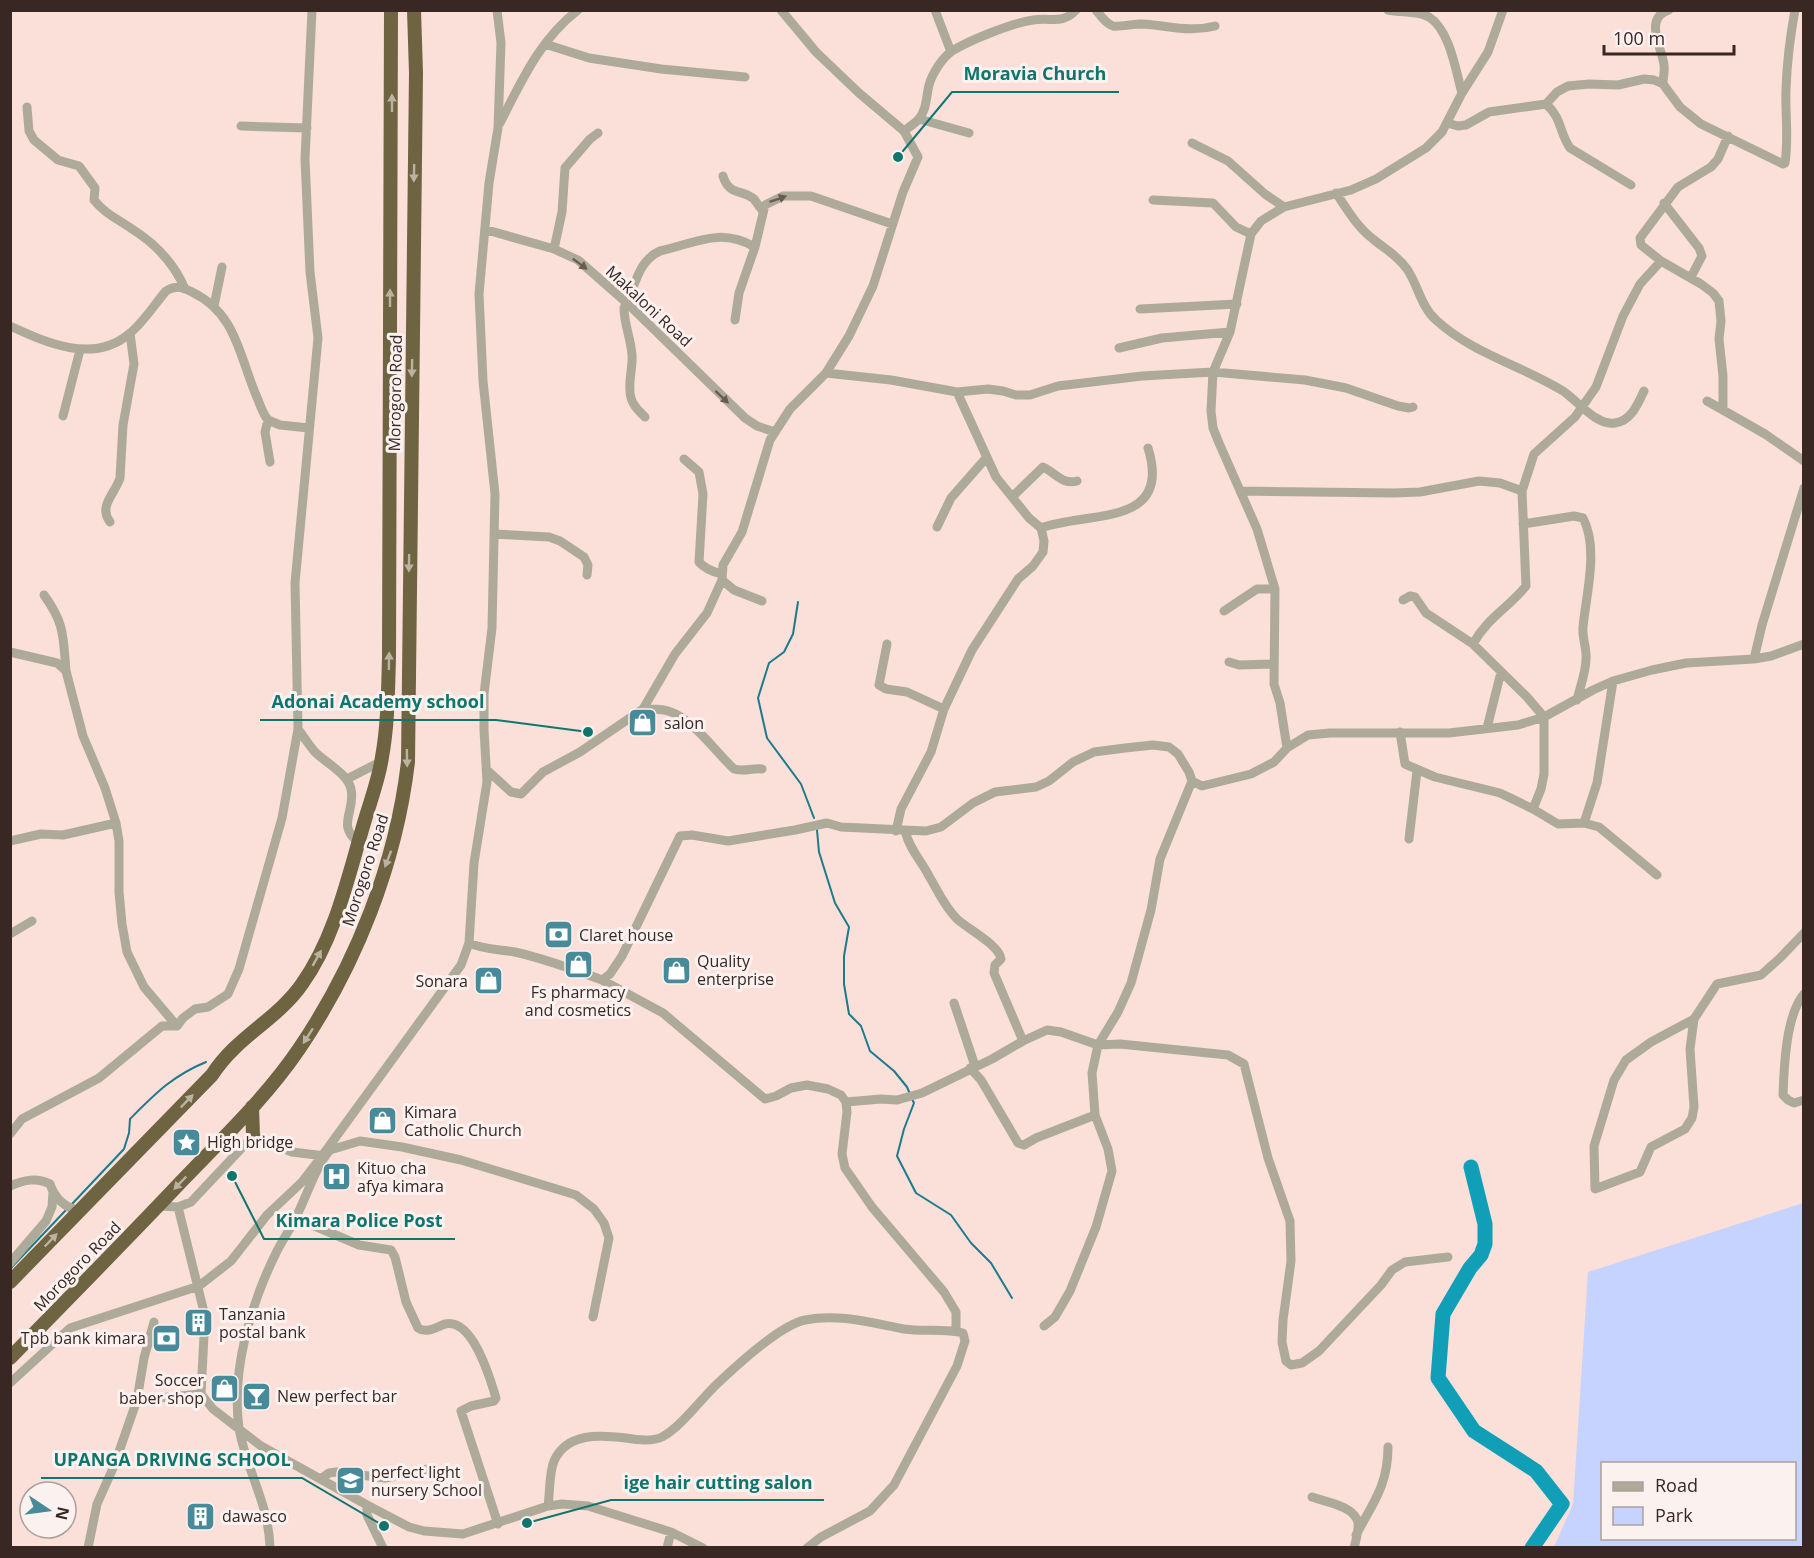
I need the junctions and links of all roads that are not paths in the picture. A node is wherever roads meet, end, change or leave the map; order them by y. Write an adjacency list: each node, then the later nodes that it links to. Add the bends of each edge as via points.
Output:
1 (312, 10): 26 (street)
2 (391, 10): 113 (highway, Morogoro Road, one-way to 2, via 389,657)
3 (414, 10): 141 (highway, Morogoro Road, one-way to 141, via 408,762 404,802 376,896 335,990 298,1050)
4 (497, 10): 27 (street, via 501,43)
5 (578, 10): 16 (street)
6 (781, 10): 28 (street, via 816,52)
7 (935, 10): 17 (street)
8 (1076, 10): 14 (street, via 1063,19)
9 (1096, 10): 15 (street, via 1110,26 1117,27 1144,24 1179,30)
10 (1388, 10): 20 (street, via 1419,14 1441,28)
11 (1503, 10): 20 (street, via 1488,52)
12 (1669, 10): 19 (street, via 1657,20 1655,33 1665,66)
13 (1795, 10): 31 (street, via 1786,88 1785,163 1781,165)
14 (1033, 15): 17 (street)
15 (1215, 26)
16 (545, 44): 18 (street, via 589,58); 27 (street)
17 (951, 52): 23 (street, via 930,84)
18 (745, 77)
19 (1662, 84): 21 (street, via 1644,79 1618,85 1568,86); 31 (street, via 1680,107 1701,124)
20 (1462, 93): 24 (street)
21 (1546, 104): 24 (street, via 1489,112 1466,125); 34 (street, via 1555,112 1570,148)
22 (27, 106): 48 (street, via 34,140 58,160 79,166 92,182 94,200 103,211 159,249 179,274)
23 (919, 119): 28 (street); 30 (street)
24 (1446, 123): 35 (street, via 1442,132 1401,164 1376,179)
25 (242, 126): 26 (street)
26 (307, 128): 70 (street, via 306,217 318,338)
27 (498, 128): 41 (street, via 489,183)
28 (904, 131): 40 (street, via 918,157)
29 (598, 133): 44 (street, via 565,168)
30 (969, 133)
31 (1728, 136): 37 (street, via 1711,167 1678,187)
32 (1192, 143): 38 (street, via 1228,160)
33 (723, 176): 39 (street, via 725,184 753,198)
34 (1631, 185)
35 (1336, 193): 38 (street); 64 (street, via 1367,233 1408,271 1433,319 1456,337 1556,387)
36 (1153, 200): 42 (street, via 1213,203 1236,227)
37 (1664, 203): 45 (street, via 1640,241); 47 (street, via 1702,256)
38 (1284, 207): 42 (street, via 1261,221)
39 (763, 211): 40 (street, one-way to 40, via 765,205 783,196 811,196); 43 (street)
40 (892, 224): 60 (street, via 873,286)
41 (487, 230): 44 (street, Makaloni Road); 87 (street, via 480,294 483,381 495,494)
42 (1251, 234): 50 (street)
43 (755, 247): 49 (street, via 717,236 654,254 641,270); 53 (street, via 741,286)
44 (554, 249): 49 (street, Makaloni Road, one-way to 49, via 578,260)
45 (1661, 261): 47 (street); 64 (street, via 1640,284 1623,316 1596,387)
46 (222, 267): 51 (street)
47 (1691, 277): 66 (street, via 1719,301)
48 (185, 289): 51 (street); 56 (street, via 173,287 166,291)
49 (627, 303): 68 (street, via 624,315 632,356 629,389 634,407); 71 (street, Makaloni Road, one-way to 71, via 745,418)
50 (1237, 304): 52 (street); 55 (street)
51 (214, 306): 69 (street, via 236,339)
52 (1140, 309)
53 (735, 320)
54 (10, 326): 58 (street)
55 (1230, 332): 57 (street, via 1162,338); 59 (street)
56 (130, 333): 58 (street, via 103,348); 83 (street, via 133,377 123,425 120,478 105,505)
57 (1119, 348)
58 (80, 350): 67 (street)
59 (1213, 372): 62 (street, via 1069,385 1030,395 988,389); 65 (street, via 1315,382); 79 (street, via 1213,428)
60 (826, 374): 62 (street); 71 (street, via 790,409)
61 (1644, 391): 64 (street, via 1635,409 1622,422 1600,422)
62 (957, 392): 73 (street)
63 (1707, 401): 66 (street)
64 (1582, 405): 80 (street, via 1575,417 1534,454)
65 (1413, 407)
66 (1723, 409): 75 (street)
67 (63, 416)
68 (645, 417)
69 (268, 420): 70 (street); 76 (street, via 265,432)
70 (309, 428): 110 (street, via 295,582)
71 (775, 432): 89 (street)
72 (1148, 448): 86 (street, via 1152,469 1148,496 1128,510)
73 (987, 457): 81 (street); 85 (street, via 951,498)
74 (684, 459): 89 (street, via 699,472 704,494 699,562)
75 (1803, 461)
76 (270, 462)
77 (1077, 481): 81 (street, via 1063,482 1043,467)
78 (1803, 488): 82 (street)
79 (1240, 491): 80 (street, via 1420,492 1479,481); 90 (street, via 1257,530)
80 (1522, 491): 84 (street)
81 (1012, 497): 86 (street)
82 (1801, 504): 99 (street)
83 (110, 522)
84 (1523, 524): 96 (street, via 1526,586 1480,630); 105 (street, via 1574,516 1583,518 1587,526 1590,546 1583,630 1587,660)
85 (937, 527)
86 (1041, 528): 107 (street, via 1043,552 996,611)
87 (494, 534): 88 (street, via 560,541 584,557); 115 (street, via 492,628 484,694)
88 (587, 575)
89 (721, 580): 93 (street); 106 (street, via 707,613 675,654)
90 (1275, 590): 94 (street, via 1257,589); 101 (street)
91 (44, 595): 102 (street, via 62,626)
92 (1403, 600): 96 (street, via 1415,597 1426,613)
93 (762, 601)
94 (1224, 611)
95 (887, 644): 107 (street, via 879,685 907,692)
96 (1473, 644): 103 (street)
97 (1803, 644): 99 (street)
98 (10, 652): 102 (street, via 57,663)
99 (1754, 659): 104 (street, via 1686,663)
100 (1229, 662): 101 (street)
101 (1273, 664): 112 (street)
102 (66, 671): 120 (street, via 83,736)
103 (1501, 672): 108 (street); 109 (street)
104 (1613, 681): 105 (street); 121 (street, via 1597,783)
105 (1577, 700): 108 (street)
106 (643, 709): 114 (street, via 672,712 685,720 734,769); 115 (street, via 543,772 521,794 512,792)
107 (944, 709): 122 (street, via 930,752 901,809)
108 (1544, 717): 109 (street); 119 (street, via 1544,774)
109 (1487, 728): 111 (street, via 1449,733)
110 (298, 729): 117 (street, via 313,750); 135 (street, via 282,818 239,969 228,994 208,1007 195,1009)
111 (1400, 732): 112 (street, via 1308,735); 116 (street, via 1405,764)
112 (1287, 748): 118 (street, via 1275,762 1251,774 1202,786)
113 (382, 761): 117 (street); 125 (highway, Morogoro Road)
114 (762, 769)
115 (487, 770): 130 (street, via 474,863)
116 (1417, 771): 119 (street, via 1482,788); 123 (street)
117 (347, 779): 125 (street, via 351,790 346,826)
118 (1191, 781): 122 (street, via 1178,754 1169,747 1153,745 1094,752 1036,787 994,792 941,827); 137 (street, via 1160,859 1131,983)
119 (1533, 809): 121 (street, via 1558,824)
120 (116, 823): 124 (street); 135 (street, via 127,952 144,987)
121 (1584, 823): 126 (street, via 1599,827)
122 (900, 831): 131 (street, via 827,823 728,841 681,836 622,957); 136 (street, via 946,907 998,951 1001,959 994,965 994,973)
123 (1409, 839)
124 (10, 841)
125 (358, 842): 150 (highway, Morogoro Road, one-way to 125, via 212,1075 237,1043 284,1005 303,982 322,949)
126 (1657, 875)
127 (32, 921): 129 (street)
128 (1803, 933): 134 (street, via 1761,975 1717,984)
129 (10, 934)
130 (469, 943): 131 (street, via 553,961); 145 (street, via 461,965)
131 (602, 980): 140 (street, via 663,1013 765,1099 807,1085 842,1095)
132 (1803, 994): 139 (street, via 1796,1003 1789,1030 1784,1095 1794,1103)
133 (954, 1003): 138 (street)
134 (1694, 1019): 134 (street, via 1626,1060 1614,1080 1594,1146 1595,1189 1640,1172 1651,1147 1685,1129 1692,1118 1690,1049)
135 (177, 1026): 143 (street, via 162,1026 99,1078 22,1119)
136 (1023, 1041): 137 (street, via 1047,1030); 138 (street)
137 (1098, 1045): 142 (street, via 1092,1073); 152 (street, via 1228,1055 1244,1064 1268,1158 1290,1221 1291,1261 1282,1342 1286,1361 1291,1365 1302,1363 1319,1351 1392,1270 1405,1262)
138 (972, 1067): 140 (street, via 922,1093 897,1100); 142 (street, via 1021,1144)
139 (1803, 1100)
140 (846, 1102): 159 (street, via 842,1154 845,1168 872,1207 944,1292 956,1312)
141 (252, 1107): 144 (highway); 148 (highway, Morogoro Road, one-way to 148)
142 (1095, 1115): 158 (street, via 1112,1171 1096,1227 1070,1291 1055,1317)
143 (10, 1134)
144 (253, 1136): 145 (street, via 292,1152); 149 (street, via 197,1197)
145 (323, 1156): 151 (street); 155 (street, via 267,1215 231,1261); 156 (street, via 337,1146 360,1141 376,1143 460,1160 576,1195 594,1209 609,1238)
146 (10, 1186): 147 (street, via 33,1179 50,1184)
147 (53, 1192): 150 (street, via 68,1209); 153 (street, via 52,1207 45,1221)
148 (158, 1206): 149 (street); 160 (highway, Morogoro Road)
149 (178, 1207): 155 (street)
150 (80, 1211): 154 (highway, Morogoro Road, one-way to 150)
151 (296, 1218): 164 (street, via 276,1253 241,1354); 171 (street, via 359,1245 391,1250 418,1328 426,1331 452,1324 460,1327 482,1357 496,1398 465,1408 461,1413)
152 (1448, 1257)
153 (10, 1263)
154 (10, 1282)
155 (199, 1286): 161 (street, via 70,1328); 162 (street, via 205,1316)
156 (593, 1317)
157 (154, 1322): 163 (street)
158 (1044, 1326)
159 (956, 1331): 170 (street, via 907,1329 843,1318 800,1321 726,1376 663,1436 645,1440 584,1437 564,1447 554,1461); 179 (street, via 965,1338 960,1359 894,1485 870,1511)
160 (10, 1358)
161 (10, 1383)
162 (201, 1394): 163 (street); 164 (street)
163 (137, 1400): 174 (street, via 97,1504)
164 (240, 1432): 167 (street, via 279,1458); 175 (street, via 264,1506)
165 (1388, 1447): 173 (street, via 1383,1484)
166 (428, 1469): 167 (street, via 386,1478 336,1472)
167 (322, 1478): 169 (street)
168 (1312, 1497): 173 (street, via 1350,1512 1358,1521)
169 (367, 1505): 171 (street, via 409,1527 436,1533 464,1534); 176 (street)
170 (548, 1506): 171 (street); 172 (street, via 588,1506)
171 (498, 1524)
172 (671, 1532): 177 (street); 178 (street)
173 (1356, 1535): 180 (street)
174 (88, 1548)
175 (270, 1548)
176 (383, 1548)
177 (667, 1548)
178 (703, 1548)
179 (807, 1548)
180 (1354, 1548)

